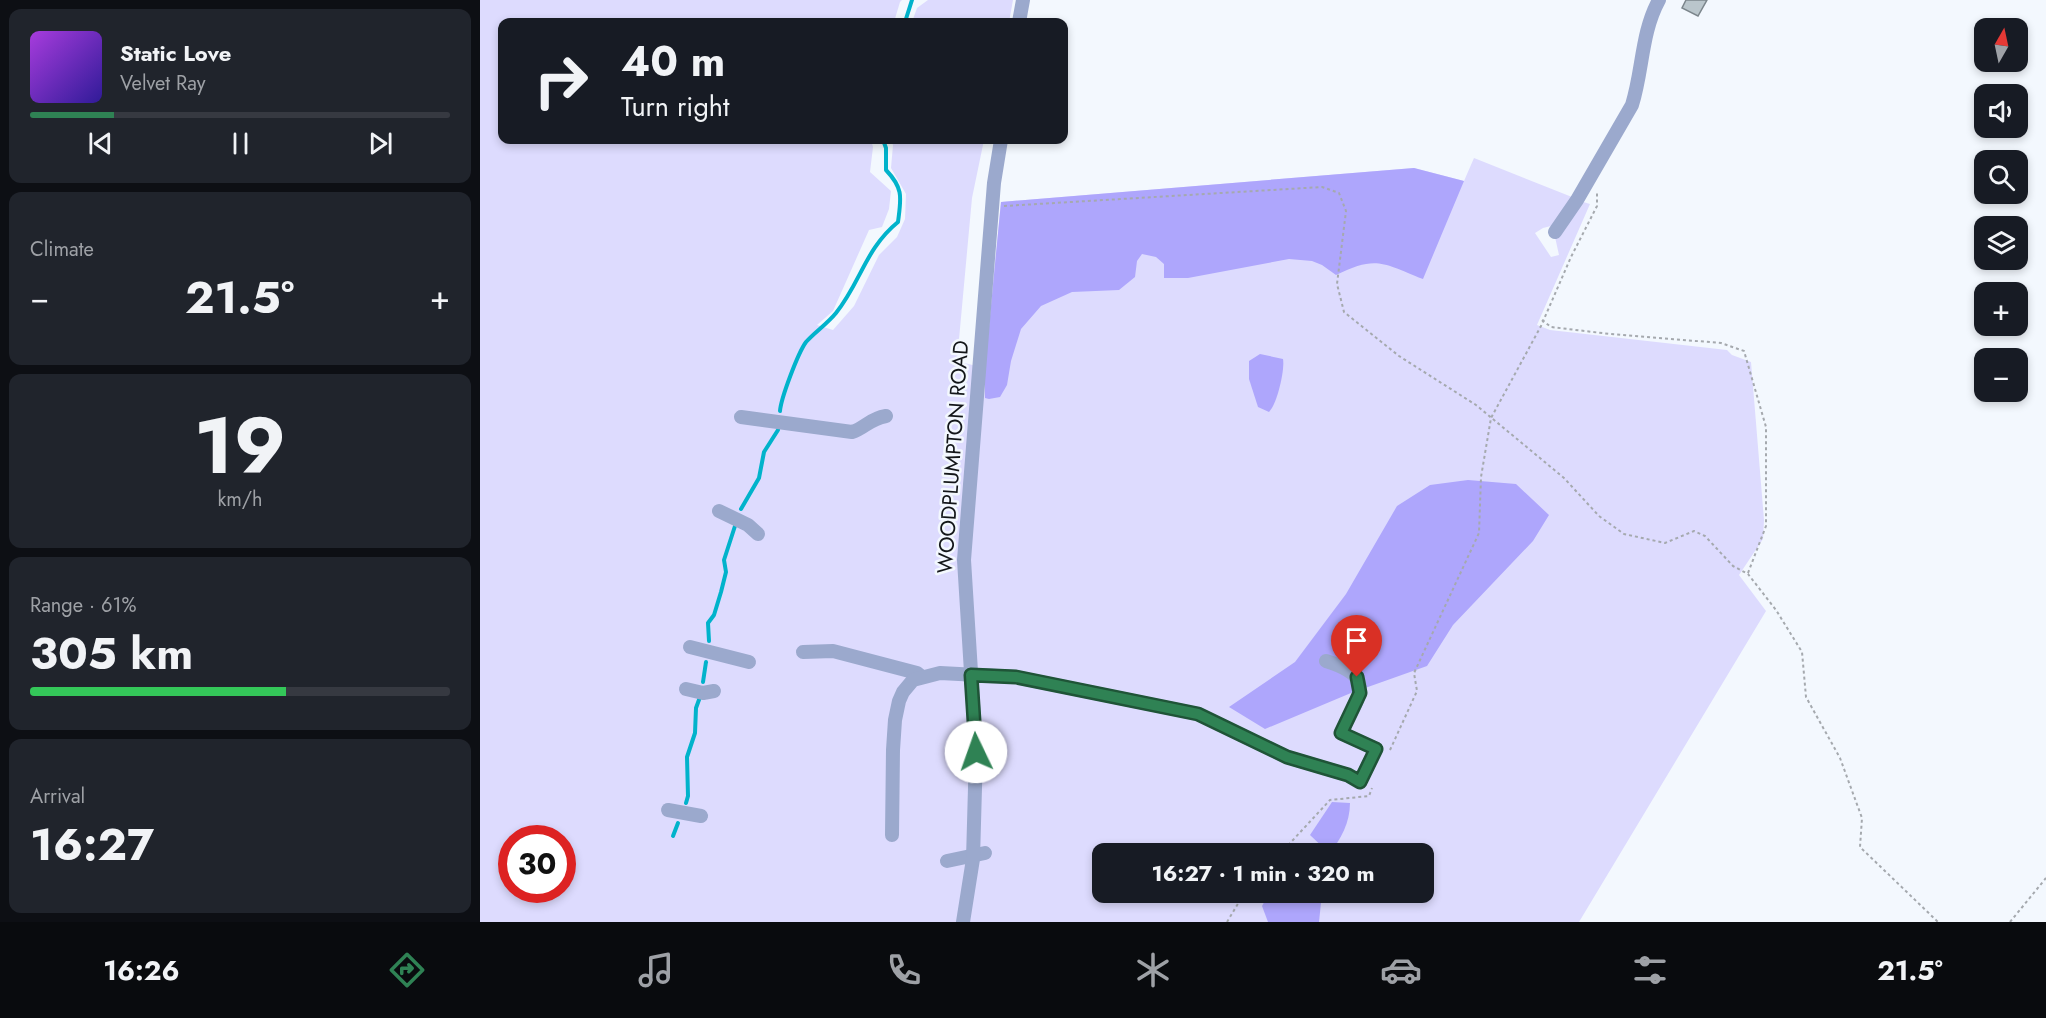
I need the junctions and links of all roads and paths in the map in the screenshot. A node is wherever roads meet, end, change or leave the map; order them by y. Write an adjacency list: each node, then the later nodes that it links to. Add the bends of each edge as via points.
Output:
1 (1023, 0): 3 (street)
2 (1659, 0): 5 (street, via 1644,44 1632,105)
3 (1020, 18)
4 (1000, 144): 6 (street, WOODPLUMPTON ROAD)
5 (1598, 164): 7 (street); 8 (path, via 1597,206)
6 (992, 206): 11 (path, via 1322,187 1339,193 1346,211 1337,284 1344,312 1399,356); 19 (street, WOODPLUMPTON ROAD, via 964,560)
7 (1555, 232)
8 (1542, 320): 11 (path); 14 (path, via 1551,327 1721,343 1744,351 1766,427 1766,526)
9 (886, 416): 10 (street, via 872,419 852,432)
10 (741, 417)
11 (1491, 418): 14 (path, via 1624,534 1665,543 1694,531 1705,536 1733,566); 23 (path, via 1480,477 1479,533 1414,673 1417,692)
12 (719, 511): 13 (street)
13 (758, 534)
14 (1748, 574): 35 (path, via 1802,652 1806,697 1840,758 1862,818 1860,848)
15 (690, 647): 17 (street)
16 (803, 652): 20 (street, via 833,651)
17 (749, 662)
18 (1326, 662): 19 (street, via 1344,667 1357,677 1360,693 1341,733 1376,749 1360,782 1287,757 1198,714 1016,677)
19 (971, 675): 20 (street, via 940,673); 29 (street, WOODPLUMPTON ROAD)
20 (922, 677): 27 (street, via 913,680 903,692 895,720)
21 (686, 689): 22 (street)
22 (714, 692)
23 (1388, 754)
24 (1373, 785): 28 (path, via 1369,796 1330,800)
25 (668, 810): 26 (street)
26 (701, 816)
27 (892, 835)
28 (1290, 843)
29 (979, 854): 30 (street); 33 (street, WOODPLUMPTON ROAD)
30 (947, 861)
31 (2046, 878): 36 (path)
32 (1238, 903): 34 (path)
33 (963, 922)
34 (1227, 922)
35 (1938, 922)
36 (2010, 922)

